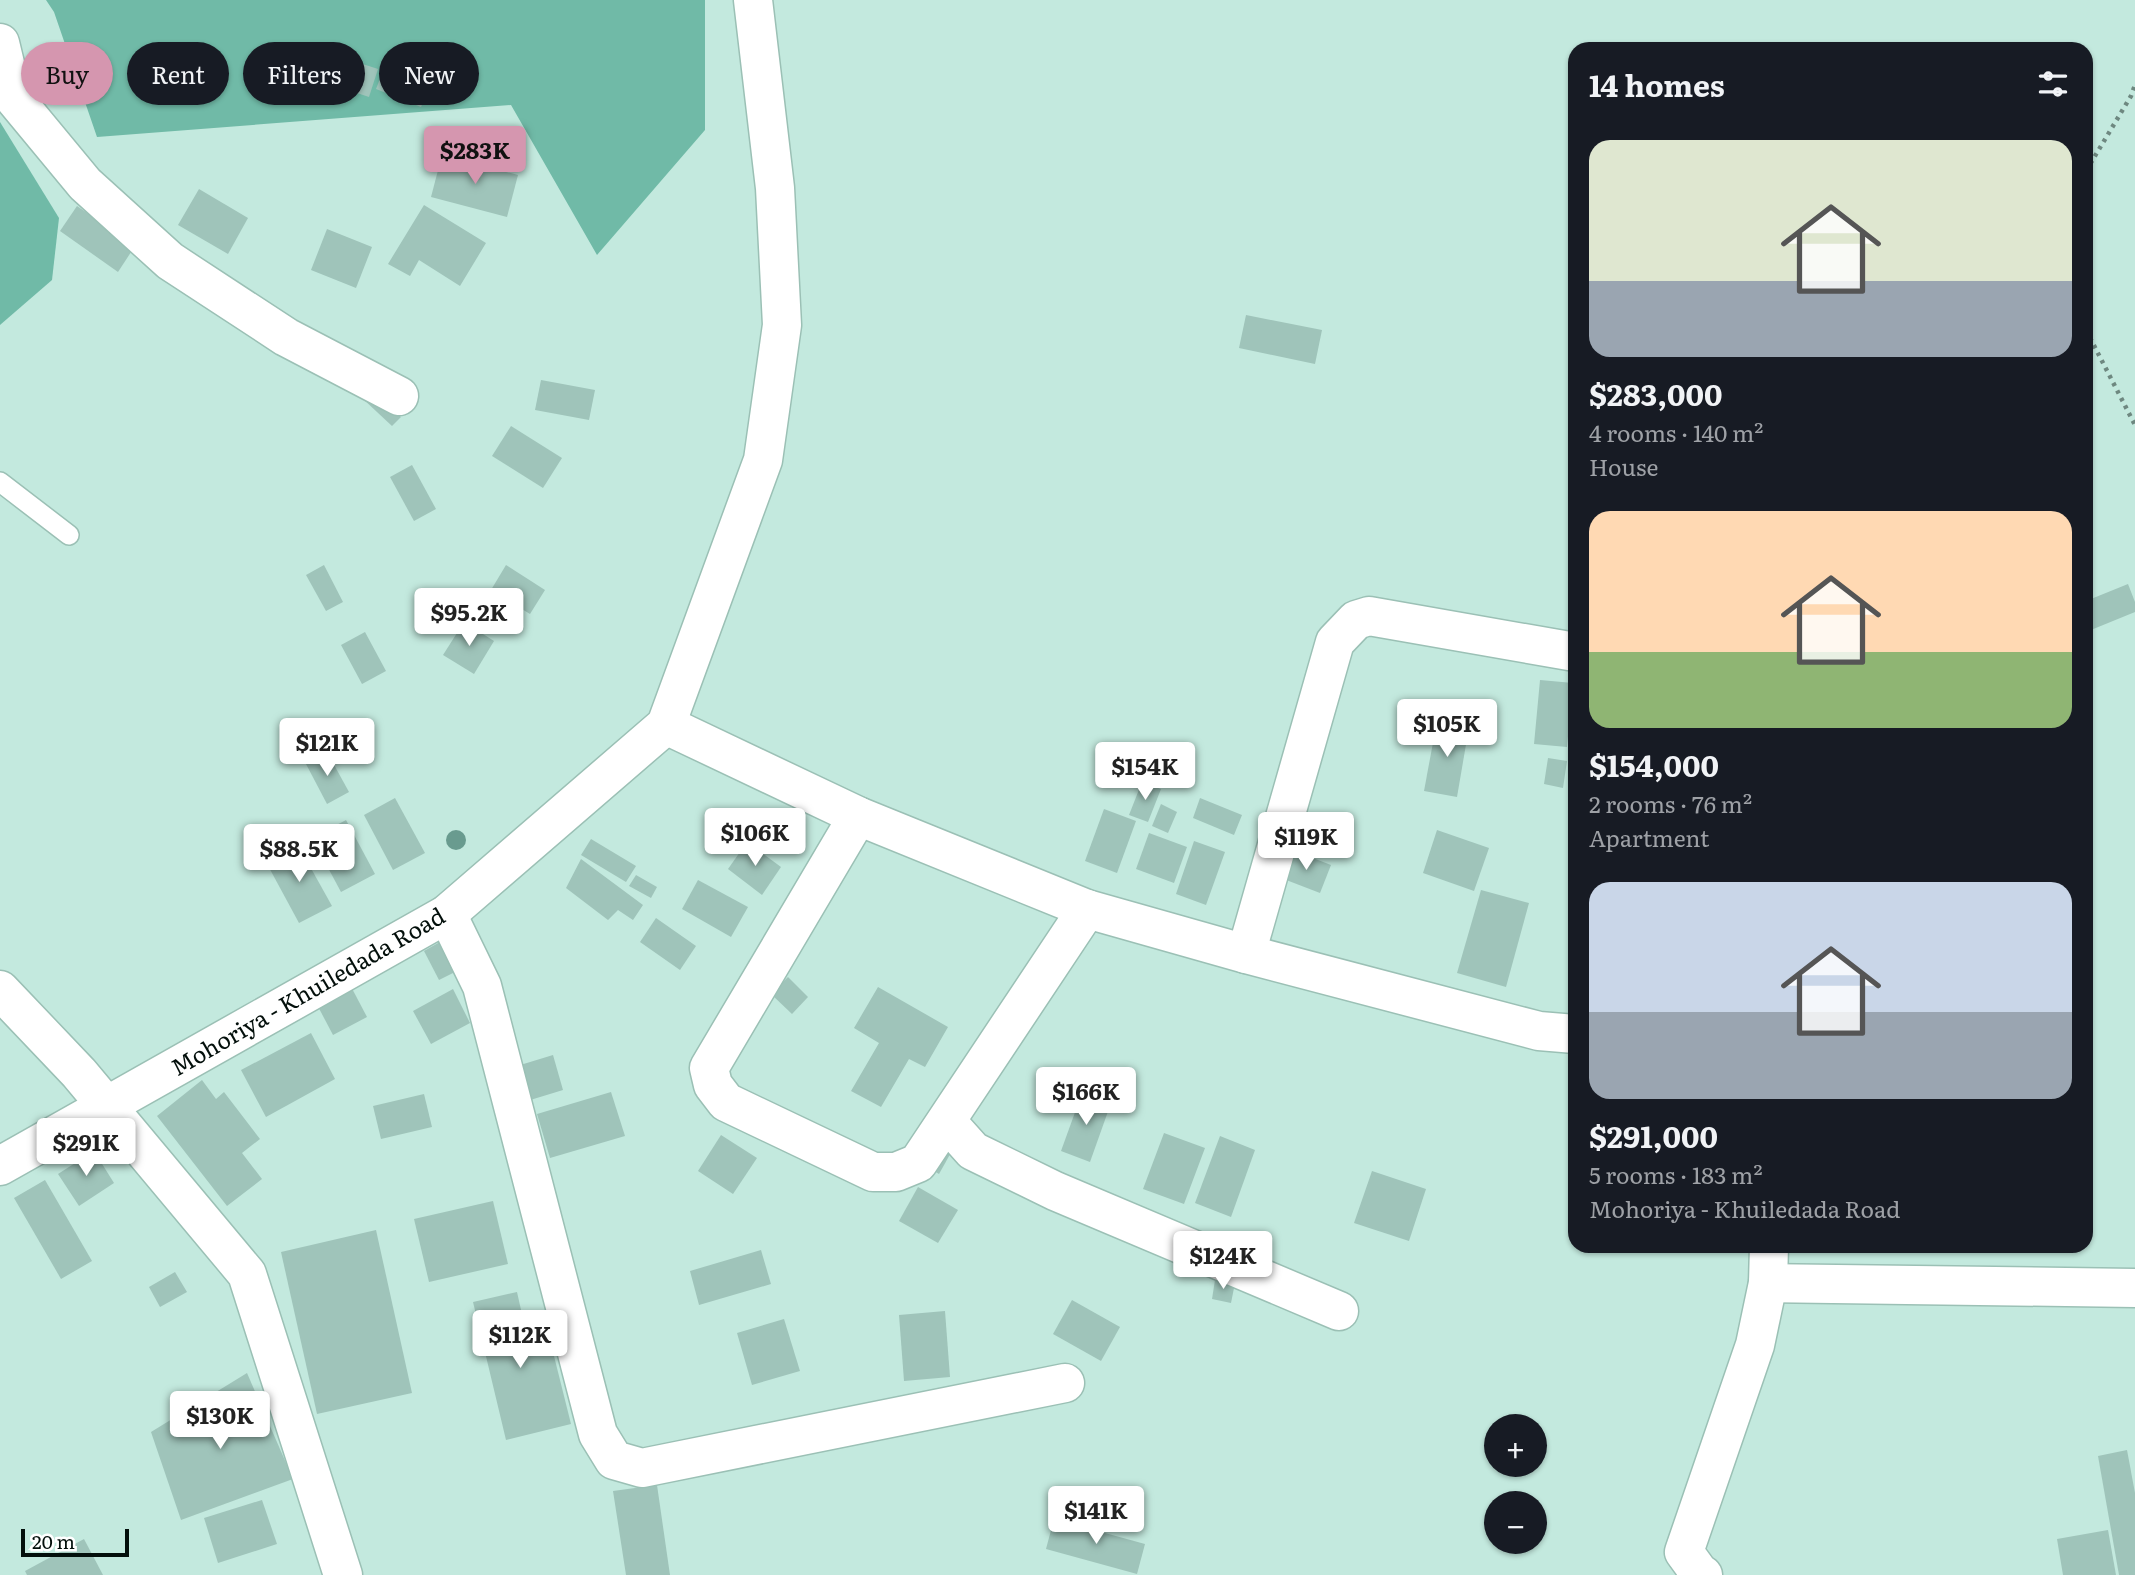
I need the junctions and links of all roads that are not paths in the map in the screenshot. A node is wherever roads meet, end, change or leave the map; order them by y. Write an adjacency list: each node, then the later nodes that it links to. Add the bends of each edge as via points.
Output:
1 (753, 0): 7 (street, Mohoriya - Khuiledada Road, via 775,188 782,325 763,460)
2 (0, 43): 3 (street, via 13,97 85,184 170,261 286,337)
3 (399, 396)
4 (0, 482): 5 (lane)
5 (69, 535)
6 (1568, 651): 11 (street, via 1369,617 1356,620 1335,642)
7 (666, 725): 8 (street); 10 (street, Mohoriya - Khuiledada Road)
8 (858, 816): 9 (street); 15 (street, via 709,1068 713,1084 726,1102 873,1172 895,1172 918,1163)
9 (1087, 909): 11 (street); 15 (street)
10 (447, 914): 14 (street, Mohoriya - Khuiledada Road); 20 (street, via 482,986 598,1434 614,1460 642,1468)
11 (1246, 954): 13 (street, via 1539,1031)
12 (0, 990): 14 (street)
13 (1568, 1033)
14 (107, 1106): 16 (street, Mohoriya - Khuiledada Road); 21 (street, via 247,1274)
15 (947, 1122): 19 (street, via 973,1151 1055,1191)
16 (0, 1166)
17 (1768, 1264): 18 (street); 22 (street, via 1755,1345 1684,1552)
18 (2135, 1288)
19 (1339, 1311)
20 (1065, 1383)
21 (343, 1575)
22 (1703, 1575)

